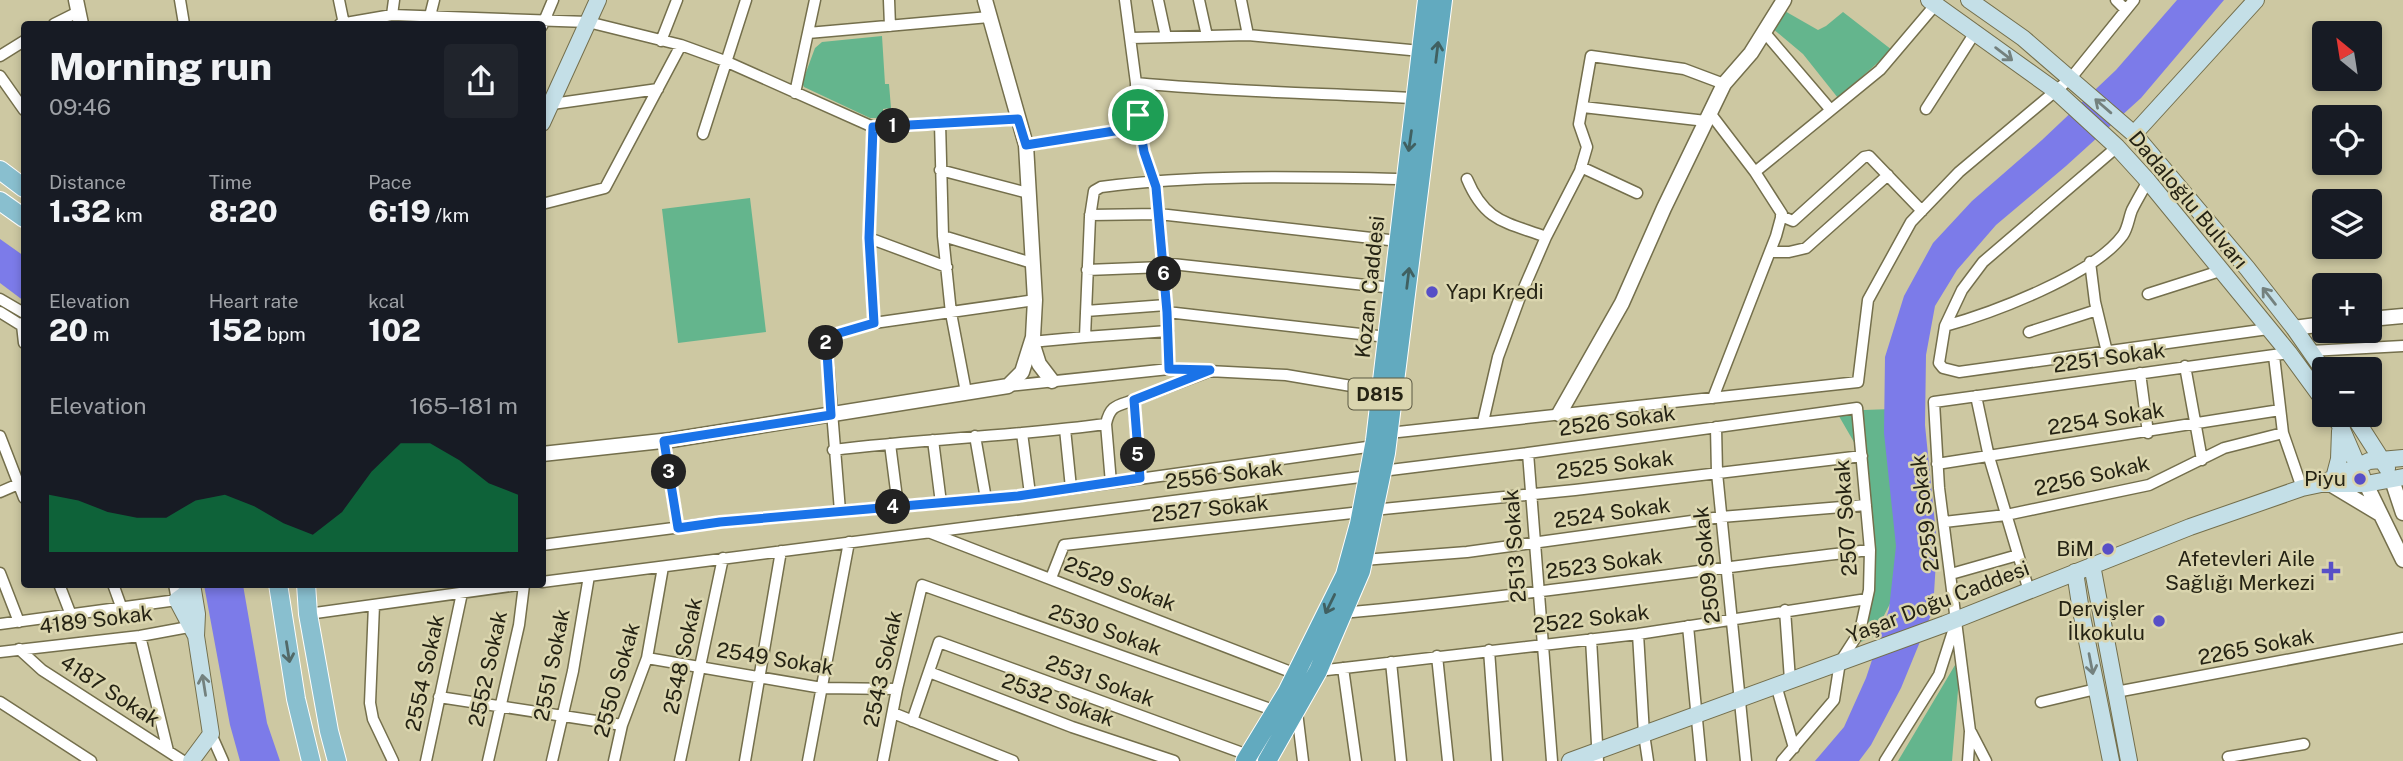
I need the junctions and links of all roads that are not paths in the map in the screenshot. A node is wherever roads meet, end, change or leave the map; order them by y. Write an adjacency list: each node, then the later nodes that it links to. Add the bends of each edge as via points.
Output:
1 (180, 0): 30 (street)
2 (339, 0): 31 (street)
3 (394, 0): 26 (street)
4 (433, 0): 28 (street)
5 (553, 0): 34 (street)
6 (598, 0): 35 (main road)
7 (677, 0): 45 (street)
8 (746, 0): 50 (street)
9 (815, 0): 39 (street)
10 (888, 0): 37 (street)
11 (985, 0): 27 (street)
12 (1125, 0): 44 (street)
13 (1158, 0): 43 (street)
14 (1199, 0): 42 (street)
15 (1241, 0): 41 (street)
16 (1427, 0): 48 (highway, Kozan Caddesi / D815)
17 (1443, 0): 157 (highway, Kozan Caddesi / D815, one-way to 17)
18 (1784, 0): 40 (street)
19 (1969, 0): 52 (main road, Dadaloğlu Bulvarı)
20 (2116, 0): 24 (street)
21 (2134, 0): 24 (street)
22 (2256, 0): 69 (main road)
23 (1933, 2): 38 (main road, Dadaloğlu Bulvarı); 62 (street, via 1880,70)
24 (2126, 10): 52 (street)
25 (78, 12): 29 (street)
26 (392, 15): 28 (street); 32 (street)
27 (989, 17): 37 (street); 66 (street)
28 (429, 20): 33 (street)
29 (60, 21)
30 (184, 21)
31 (342, 21)
32 (359, 21)
33 (458, 21)
34 (544, 21)
35 (588, 22): 36 (street); 45 (street); 59 (main road)
36 (546, 24)
37 (890, 26): 39 (street)
38 (1976, 32): 57 (main road, Dadaloğlu Bulvarı, one-way to 57); 63 (street)
39 (808, 33): 56 (street)
40 (1765, 33): 54 (street); 62 (street)
41 (1248, 35): 42 (street); 48 (street)
42 (1207, 36): 43 (street)
43 (1166, 37): 44 (street)
44 (1131, 38): 53 (street)
45 (662, 41): 47 (street)
46 (21, 43): 49 (street)
47 (681, 45): 50 (street); 55 (street)
48 (1421, 51): 58 (highway, Kozan Caddesi / D815)
49 (0, 56)
50 (725, 61): 56 (street); 70 (street)
51 (0, 76): 60 (street)
52 (2076, 82): 57 (street); 69 (main road, Dadaloğlu Bulvarı, one-way to 52)
53 (1136, 83): 58 (street); 64 (street)
54 (1724, 85): 61 (street, via 1684,69 1591,56); 65 (street)
55 (658, 89): 59 (street); 86 (street, via 605,188)
56 (795, 93): 68 (street)
57 (2061, 96): 71 (main road, Dadaloğlu Bulvarı); 87 (street, via 1959,172)
58 (1415, 99): 78 (highway, Kozan Caddesi / D815, one-way to 78)
59 (547, 104)
60 (21, 106)
61 (1583, 107): 65 (street); 73 (street, via 1579,124 1587,147)
62 (1830, 109): 76 (street)
63 (1927, 109)
64 (1138, 115): 72 (street, via 1127,129); 80 (street)
65 (1708, 117): 76 (street); 146 (street, via 1622,303)
66 (1018, 119): 67 (street); 72 (street)
67 (940, 123): 68 (street); 75 (street)
68 (873, 127): 94 (street)
69 (2130, 130): 119 (main road, Dadaloğlu Bulvarı, one-way to 69)
70 (703, 134)
71 (2113, 143): 81 (main road, Dadaloğlu Bulvarı); 118 (street, via 1983,262 1962,289)
72 (1026, 145): 83 (street)
73 (1581, 167): 84 (street); 93 (street)
74 (0, 170): 82 (main road)
75 (940, 170): 83 (street); 92 (street)
76 (1755, 172): 91 (street)
77 (1888, 175): 87 (street); 91 (street, via 1870,156 1864,157 1793,221); 96 (street, via 1806,248)
78 (1405, 179): 80 (street); 95 (highway, Kozan Caddesi / D815)
79 (1467, 179): 93 (street, via 1486,212)
80 (1152, 180): 88 (street); 89 (street, via 1101,187 1094,191)
81 (2148, 181): 98 (street, via 2124,234); 102 (main road, Dadaloğlu Bulvarı)
82 (21, 186)
83 (1028, 193): 97 (street)
84 (1637, 193)
85 (0, 201): 90 (main road)
86 (546, 203)
87 (1922, 211): 141 (street, via 1911,222 1868,300 1858,382)
88 (1159, 214): 89 (street); 95 (street); 99 (street)
89 (1090, 215): 101 (street)
90 (21, 216)
91 (1782, 216): 96 (street)
92 (943, 236): 97 (street); 100 (street)
93 (1546, 236): 148 (street, via 1498,357)
94 (869, 238): 100 (street); 116 (street)
95 (1398, 241): 103 (highway, Kozan Caddesi / D815)
96 (1770, 252): 141 (street)
97 (1032, 262): 106 (street)
98 (2090, 262): 109 (street); 118 (street, via 2025,297)
99 (1163, 265): 101 (street); 103 (street); 107 (street)
100 (947, 267): 111 (street)
101 (1087, 270): 108 (street)
102 (2220, 271): 104 (street); 120 (main road, Dadaloğlu Bulvarı)
103 (1393, 288): 124 (highway, Kozan Caddesi / D815)
104 (2148, 294)
105 (0, 299): 114 (street)
106 (1035, 300): 111 (street); 125 (street)
107 (1166, 309): 108 (street); 121 (street); 124 (street)
108 (1086, 310): 123 (street)
109 (2097, 310): 122 (street); 128 (street)
110 (0, 312): 115 (street)
111 (951, 313): 116 (street); 139 (street)
112 (2403, 316): 113 (street)
113 (2382, 318)
114 (21, 319)
115 (21, 321)
116 (874, 323): 147 (street, via 826,337)
117 (2312, 325): 119 (street)
118 (1945, 326): 128 (street, via 1940,363 1959,372)
119 (2294, 327): 127 (main road, Dadaloğlu Bulvarı)
120 (2268, 329): 128 (street); 129 (main road, Dadaloğlu Bulvarı)
121 (1168, 331): 123 (street); 132 (street)
122 (2029, 332)
123 (1085, 337): 125 (street)
124 (1387, 337): 138 (highway, Kozan Caddesi / D815)
125 (1031, 342): 135 (street); 136 (street, via 1021,372)
126 (2403, 346): 127 (street)
127 (2311, 351): 130 (main road, Dadaloğlu Bulvarı)
128 (2107, 352)
129 (2281, 355): 131 (street, 2251 Sokak); 137 (main road, Dadaloğlu Bulvarı); 145 (street)
130 (2315, 357)
131 (2185, 366): 134 (street, 2251 Sokak); 150 (street)
132 (1169, 369): 133 (street); 135 (street)
133 (1210, 370): 138 (street, via 1286,375); 142 (street)
134 (2140, 373): 140 (street, 2251 Sokak); 158 (street)
135 (1052, 381): 136 (street)
136 (1008, 386): 139 (street)
137 (2312, 388)
138 (1381, 391): 165 (highway, Kozan Caddesi / D815)
139 (966, 392): 147 (street)
140 (1976, 396): 143 (street, 2251 Sokak); 170 (street)
141 (1713, 397): 146 (street)
142 (1134, 400): 149 (street, via 1109,412); 178 (street)
143 (1934, 402): 174 (street, 2259 Sokak)
144 (1857, 408): 151 (street, 2526 Sokak); 169 (street, 2507 Sokak)
145 (2280, 410): 150 (street, 2254 Sokak); 159 (street)
146 (1559, 414): 148 (street)
147 (831, 415): 163 (street); 166 (street)
148 (1483, 422): 157 (street)
149 (1106, 424): 155 (street); 183 (street)
150 (2195, 425): 158 (street, 2254 Sokak); 173 (street)
151 (1716, 427): 167 (street, 2526 Sokak); 176 (street, 2509 Sokak)
152 (2341, 427): 181 (main road, via 2339,459)
153 (2345, 427): 175 (main road)
154 (2351, 427): 172 (main road)
155 (1065, 429): 156 (street); 185 (street)
156 (1022, 433): 161 (street); 188 (street)
157 (1389, 433): 177 (highway, Kozan Caddesi / D815)
158 (2148, 433): 170 (street, 2254 Sokak)
159 (2283, 433): 173 (street, 2256 Sokak, via 2224,448); 186 (street)
160 (0, 436): 180 (street)
161 (975, 436): 162 (street); 190 (street)
162 (933, 440): 164 (street); 191 (street)
163 (664, 441): 168 (street); 201 (street)
164 (890, 444): 166 (street); 193 (street)
165 (1374, 446): 177 (highway, Kozan Caddesi / D815); 178 (street)
166 (833, 450): 194 (street)
167 (1528, 453): 177 (street, 2526 Sokak); 189 (street, 2513 Sokak)
168 (546, 454)
169 (1861, 456): 176 (street, 2525 Sokak); 192 (street, 2507 Sokak)
170 (1989, 457): 174 (street, 2254 Sokak); 197 (street)
171 (2403, 458): 172 (main road)
172 (2383, 459): 175 (main road); 179 (main road)
173 (2202, 460): 197 (street, 2256 Sokak, via 2149,485)
174 (1937, 464): 200 (street, 2259 Sokak)
175 (2358, 466): 181 (main road); 184 (main road)
176 (1717, 472): 189 (street, 2525 Sokak); 199 (street, 2509 Sokak)
177 (1375, 474): 195 (highway, Kozan Caddesi / D815); 202 (street, 2556 Sokak)
178 (1140, 478): 183 (street)
179 (2398, 479): 184 (main road); 196 (street)
180 (21, 481)
181 (2328, 482): 184 (main road); 186 (main road, Yaşar Doğu Caddesi); 198 (street)
182 (21, 483): 187 (street)
183 (1111, 483): 185 (street)
184 (2366, 484): 198 (street)
185 (1071, 488): 188 (street)
186 (2302, 488): 212 (main road, Yaşar Doğu Caddesi)
187 (0, 492)
188 (1030, 494): 190 (street)
189 (1530, 495): 195 (street, 2525 Sokak); 204 (street, 2513 Sokak)
190 (986, 499): 191 (street)
191 (941, 503): 193 (street)
192 (1866, 505): 199 (street, 2524 Sokak); 206 (street, 2507 Sokak)
193 (898, 506): 194 (street)
194 (840, 511): 201 (street)
195 (1367, 511): 210 (highway, Kozan Caddesi / D815); 219 (street, 2527 Sokak, via 1064,545); 262 (highway, Kozan Caddesi / D815, one-way to 262, via 1345,575)
196 (2403, 513)
197 (2006, 515): 200 (street, 2256 Sokak); 208 (street)
198 (2381, 515): 211 (street)
199 (1721, 517): 204 (street, 2524 Sokak); 213 (street, 2509 Sokak)
200 (1944, 522): 217 (street, 2259 Sokak)
201 (678, 528): 205 (street)
202 (928, 532): 203 (street, 2556 Sokak); 219 (street, 2529 Sokak)
203 (849, 542): 207 (street, 2556 Sokak); 265 (street)
204 (1536, 543): 210 (street, 2524 Sokak); 231 (street, 2513 Sokak)
205 (546, 544)
206 (1870, 550): 213 (street, 2523 Sokak); 233 (street, 2507 Sokak)
207 (780, 551): 209 (street, 2556 Sokak); 263 (street)
208 (2018, 555): 217 (street); 229 (street)
209 (723, 558): 214 (street, 2556 Sokak); 258 (street, 2548 Sokak)
210 (1363, 560): 238 (highway, Kozan Caddesi / D815)
211 (2403, 560)
212 (2092, 565): 215 (main road, Yaşar Doğu Caddesi); 268 (main road)
213 (1727, 566): 231 (street, 2523 Sokak); 240 (street, 2509 Sokak)
214 (663, 567): 218 (street, 2556 Sokak); 255 (street, 2550 Sokak)
215 (2076, 572): 229 (main road, Yaşar Doğu Caddesi); 266 (main road, one-way to 266)
216 (0, 573): 242 (street)
217 (1951, 574): 241 (street, 2259 Sokak)
218 (589, 576): 220 (street, 2556 Sokak); 277 (street, 2551 Sokak)
219 (1051, 578): 262 (street, 2529 Sokak)
220 (546, 581)
221 (922, 586): 267 (street, 2543 Sokak); 275 (street, 2530 Sokak)
222 (61, 588): 239 (street)
223 (114, 588): 235 (street)
224 (193, 588): 245 (main road)
225 (279, 588): 295 (main road, one-way to 295)
226 (306, 588): 237 (main road)
227 (501, 588): 232 (street)
228 (524, 588): 273 (street, 2552 Sokak)
229 (2029, 591): 241 (main road, Yaşar Doğu Caddesi)
230 (176, 592): 235 (street); 245 (main road)
231 (1537, 592): 238 (street, 2523 Sokak); 250 (street, 2513 Sokak)
232 (462, 593): 234 (street); 269 (street, 2554 Sokak)
233 (1867, 599): 236 (street, 2522 Sokak); 257 (street, 2507 Sokak, via 1860,631)
234 (374, 605): 237 (street); 297 (street, via 370,703)
235 (122, 609): 239 (street)
236 (1785, 610): 240 (street, 2522 Sokak); 264 (street)
237 (308, 614): 296 (main road)
238 (1342, 614): 260 (highway, Kozan Caddesi / D815)
239 (71, 615): 242 (street)
240 (1733, 619): 244 (street, 2522 Sokak); 270 (street, 2509 Sokak)
241 (1957, 619): 257 (main road, Yaşar Doğu Caddesi); 281 (street, 2259 Sokak); 320 (street, via 1939,675)
242 (19, 622): 243 (street)
243 (0, 624)
244 (1688, 626): 246 (street, 2522 Sokak); 278 (street)
245 (195, 629): 247 (street, 4189 Sokak); 282 (main road, one-way to 245)
246 (1638, 634): 249 (street, 2522 Sokak); 283 (street)
247 (140, 636): 251 (street, 4189 Sokak); 287 (street)
248 (2403, 638): 268 (street, 2265 Sokak)
249 (1591, 639): 250 (street, 2522 Sokak); 288 (street)
250 (1542, 645): 252 (street, 2522 Sokak); 314 (street, 2513 Sokak)
251 (19, 649): 253 (street, 4189 Sokak); 287 (street, 4187 Sokak, via 42,670)
252 (1489, 650): 254 (street, 2522 Sokak); 313 (street)
253 (0, 652)
254 (1437, 656): 256 (street, 2522 Sokak); 312 (street)
255 (647, 658): 258 (street, 2549 Sokak); 280 (street, 2550 Sokak)
256 (1391, 662): 259 (street, 2522 Sokak); 311 (street)
257 (1840, 662): 264 (main road, Yaşar Doğu Caddesi); 285 (street, via 1834,700)
258 (700, 667): 263 (street, 2549 Sokak); 302 (street, 2548 Sokak)
259 (1343, 668): 260 (street, 2522 Sokak); 310 (street)
260 (1318, 671): 274 (highway, Kozan Caddesi / D815)
261 (929, 672): 279 (street); 290 (street, 2531 Sokak, via 939,642); 307 (street, 2532 Sokak)
262 (1296, 674): 275 (highway, Kozan Caddesi / D815)
263 (760, 677): 265 (street, 2549 Sokak); 303 (street)
264 (1783, 683): 270 (main road, Yaşar Doğu Caddesi); 285 (street)
265 (822, 688): 267 (street, 2549 Sokak); 304 (street)
266 (2096, 689): 272 (street); 323 (main road)
267 (897, 690): 276 (street, 2543 Sokak)
268 (2116, 692): 324 (main road)
269 (439, 697): 273 (street); 298 (street, 2554 Sokak)
270 (1740, 699): 278 (main road, Yaşar Doğu Caddesi); 318 (street, 2509 Sokak)
271 (0, 702): 291 (street)
272 (2041, 702)
273 (499, 705): 277 (street); 299 (street, 2552 Sokak)
274 (1297, 709): 308 (highway, Kozan Caddesi / D815); 309 (street)
275 (1276, 711): 290 (highway, Kozan Caddesi / D815)
276 (892, 713): 279 (street); 305 (street, 2543 Sokak)
277 (563, 714): 280 (street); 300 (street, 2551 Sokak)
278 (1695, 715): 283 (main road, Yaşar Doğu Caddesi); 317 (street)
279 (912, 721): 306 (street)
280 (622, 725): 301 (street, 2550 Sokak)
281 (1970, 731): 321 (street); 322 (street)
282 (211, 734): 293 (main road); 294 (street)
283 (1644, 734): 288 (main road, Yaşar Doğu Caddesi); 316 (street)
284 (2304, 744): 286 (street)
285 (1794, 748): 319 (street)
286 (2275, 748): 289 (street); 325 (street)
287 (168, 751): 292 (street, 4187 Sokak)
288 (1597, 756): 315 (main road, Yaşar Doğu Caddesi)
289 (2228, 757)
290 (1247, 758)
291 (91, 761)
292 (183, 761)
293 (191, 761)
294 (223, 761)
295 (311, 761)
296 (337, 761)
297 (393, 761)
298 (426, 761)
299 (488, 761)
300 (552, 761)
301 (614, 761)
302 (680, 761)
303 (745, 761)
304 (808, 761)
305 (883, 761)
306 (1013, 761)
307 (1174, 761)
308 (1267, 761)
309 (1303, 761)
310 (1356, 761)
311 (1401, 761)
312 (1448, 761)
313 (1497, 761)
314 (1552, 761)
315 (1570, 761)
316 (1648, 761)
317 (1700, 761)
318 (1746, 761)
319 (1782, 761)
320 (1885, 761)
321 (1968, 761)
322 (1986, 761)
323 (2111, 761)
324 (2129, 761)
325 (2277, 761)

